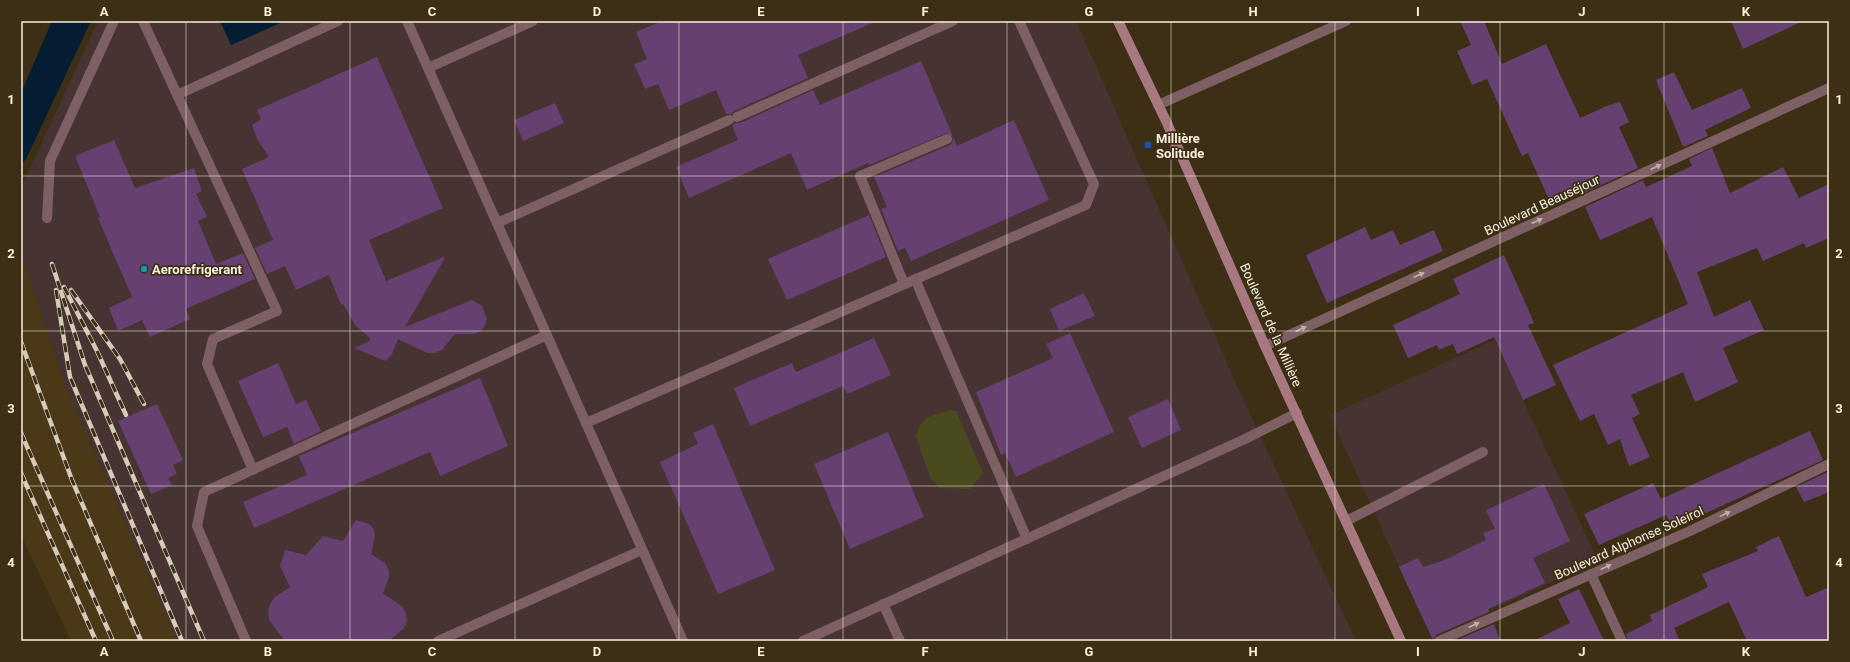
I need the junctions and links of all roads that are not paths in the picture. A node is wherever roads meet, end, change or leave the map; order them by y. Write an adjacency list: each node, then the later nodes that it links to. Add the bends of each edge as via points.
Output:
1 (114, 21): 15 (street, via 50,161)
2 (143, 21): 12 (street)
3 (338, 21): 12 (street)
4 (407, 21): 10 (street)
5 (532, 21): 10 (street)
6 (953, 21): 16 (street)
7 (1018, 21): 17 (street, via 1094,184 1086,205)
8 (1118, 21): 13 (main road, Boulevard de la Millière)
9 (1346, 21): 13 (street)
10 (428, 68): 16 (street)
11 (1829, 88): 20 (street, Boulevard Beauséjour, one-way to 11)
12 (177, 95): 25 (street, via 277,310 213,339 207,364)
13 (1158, 105): 20 (main road, Boulevard de la Millière)
14 (947, 139): 18 (street, via 860,176)
15 (47, 218)
16 (497, 223): 19 (street)
17 (914, 280): 18 (street); 27 (street)
18 (904, 284): 22 (street)
19 (547, 335): 22 (street); 25 (street)
20 (1266, 346): 21 (main road, Boulevard de la Millière)
21 (1297, 413): 26 (main road, Boulevard de la Millière); 27 (street)
22 (586, 422): 28 (street)
23 (1483, 452): 26 (street)
24 (1829, 464): 29 (street, Boulevard Alphonse Soleirol, one-way to 24, via 1690,531)
25 (253, 470): 31 (street, via 204,492 197,526)
26 (1346, 520): 36 (main road, Boulevard de la Millière)
27 (1027, 539): 30 (street)
28 (642, 550): 32 (street); 33 (street)
29 (1591, 574): 37 (street, Boulevard Alphonse Soleirol, one-way to 29); 38 (street)
30 (883, 604): 34 (street); 35 (street)
31 (246, 641)
32 (438, 641)
33 (683, 641)
34 (803, 641)
35 (900, 641)
36 (1401, 641)
37 (1439, 641)
38 (1622, 641)

